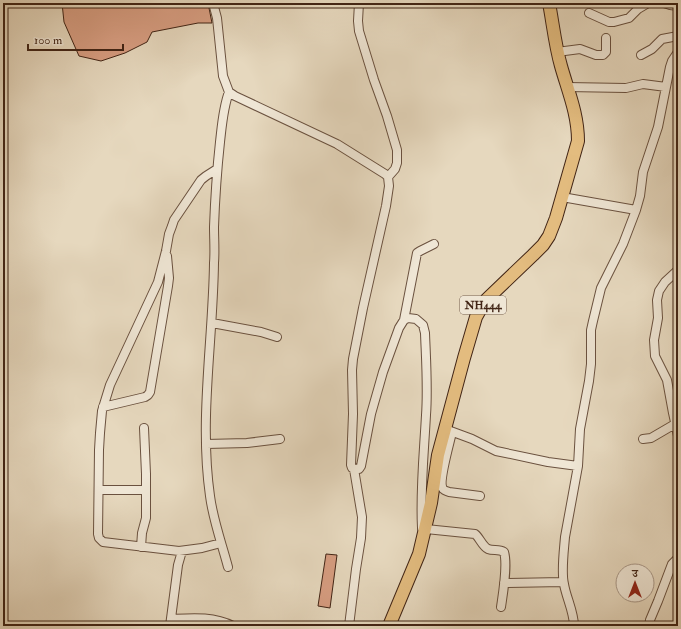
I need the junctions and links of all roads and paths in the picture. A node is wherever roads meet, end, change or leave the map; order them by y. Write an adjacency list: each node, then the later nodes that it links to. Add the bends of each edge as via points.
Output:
1 (213, 3): 15 (street, via 223,76)
2 (359, 3): 17 (street, via 359,31 397,150 397,163)
3 (549, 3): 10 (highway, NH444)
4 (648, 3): 7 (street, via 629,18 614,22)
5 (664, 3): 6 (street)
6 (678, 6)
7 (589, 13)
8 (678, 36): 12 (street, via 662,39)
9 (606, 38): 10 (street, via 606,52 603,55 580,49)
10 (557, 52): 13 (highway, NH444)
11 (678, 52): 14 (street, via 671,63)
12 (641, 55)
13 (567, 87): 14 (street, via 626,88 643,84); 18 (highway, NH444, via 576,118 578,141)
14 (666, 87): 19 (street)
15 (229, 92): 16 (street, via 224,111); 17 (street, via 337,144)
16 (217, 169): 21 (street, via 201,180 174,220); 24 (street)
17 (388, 177): 35 (street, via 390,186 353,359 351,465)
18 (562, 197): 19 (street); 29 (highway, NH444, via 553,228 543,245 487,299 481,308 472,331)
19 (636, 210): 34 (street, via 623,244 601,288 594,315 591,330 591,364 580,429)
20 (434, 244): 23 (street, via 417,253)
21 (166, 251): 26 (street, via 158,282 110,385); 26 (street, via 169,278 150,392 145,397)
22 (678, 270): 27 (street, via 659,291 658,322 654,340 655,356 667,380)
23 (404, 320): 35 (street, via 392,345 371,414 361,466); 39 (street, via 416,319 423,324 425,333 426,414 421,493)
24 (212, 323): 25 (street); 33 (street, via 206,397)
25 (278, 337)
26 (103, 407): 36 (street)
27 (675, 424): 30 (street); 32 (street, via 651,438)
28 (144, 428): 37 (street)
29 (449, 431): 34 (street, via 496,451); 38 (street, via 442,476 443,489); 39 (highway, NH444, via 438,455)
30 (678, 436)
31 (280, 439): 33 (street, via 256,443)
32 (643, 439)
33 (206, 444): 40 (street, via 210,498)
34 (578, 466): 45 (street, via 565,537)
35 (354, 469): 50 (street, via 362,517)
36 (99, 490): 37 (street); 41 (street, via 100,541)
37 (146, 490): 41 (street, via 146,518)
38 (480, 496)
39 (424, 535): 46 (street, via 475,534 487,549 504,552); 51 (highway, NH444, via 414,569)
40 (221, 543): 42 (street); 44 (street)
41 (141, 547): 42 (street)
42 (182, 551): 48 (street)
43 (678, 558): 53 (street, via 672,564)
44 (228, 567)
45 (563, 582): 46 (street); 52 (street)
46 (504, 583): 47 (street)
47 (501, 607)
48 (170, 622): 49 (street, via 200,618)
49 (233, 626)
50 (349, 626)
51 (388, 626)
52 (574, 626)
53 (649, 626)

